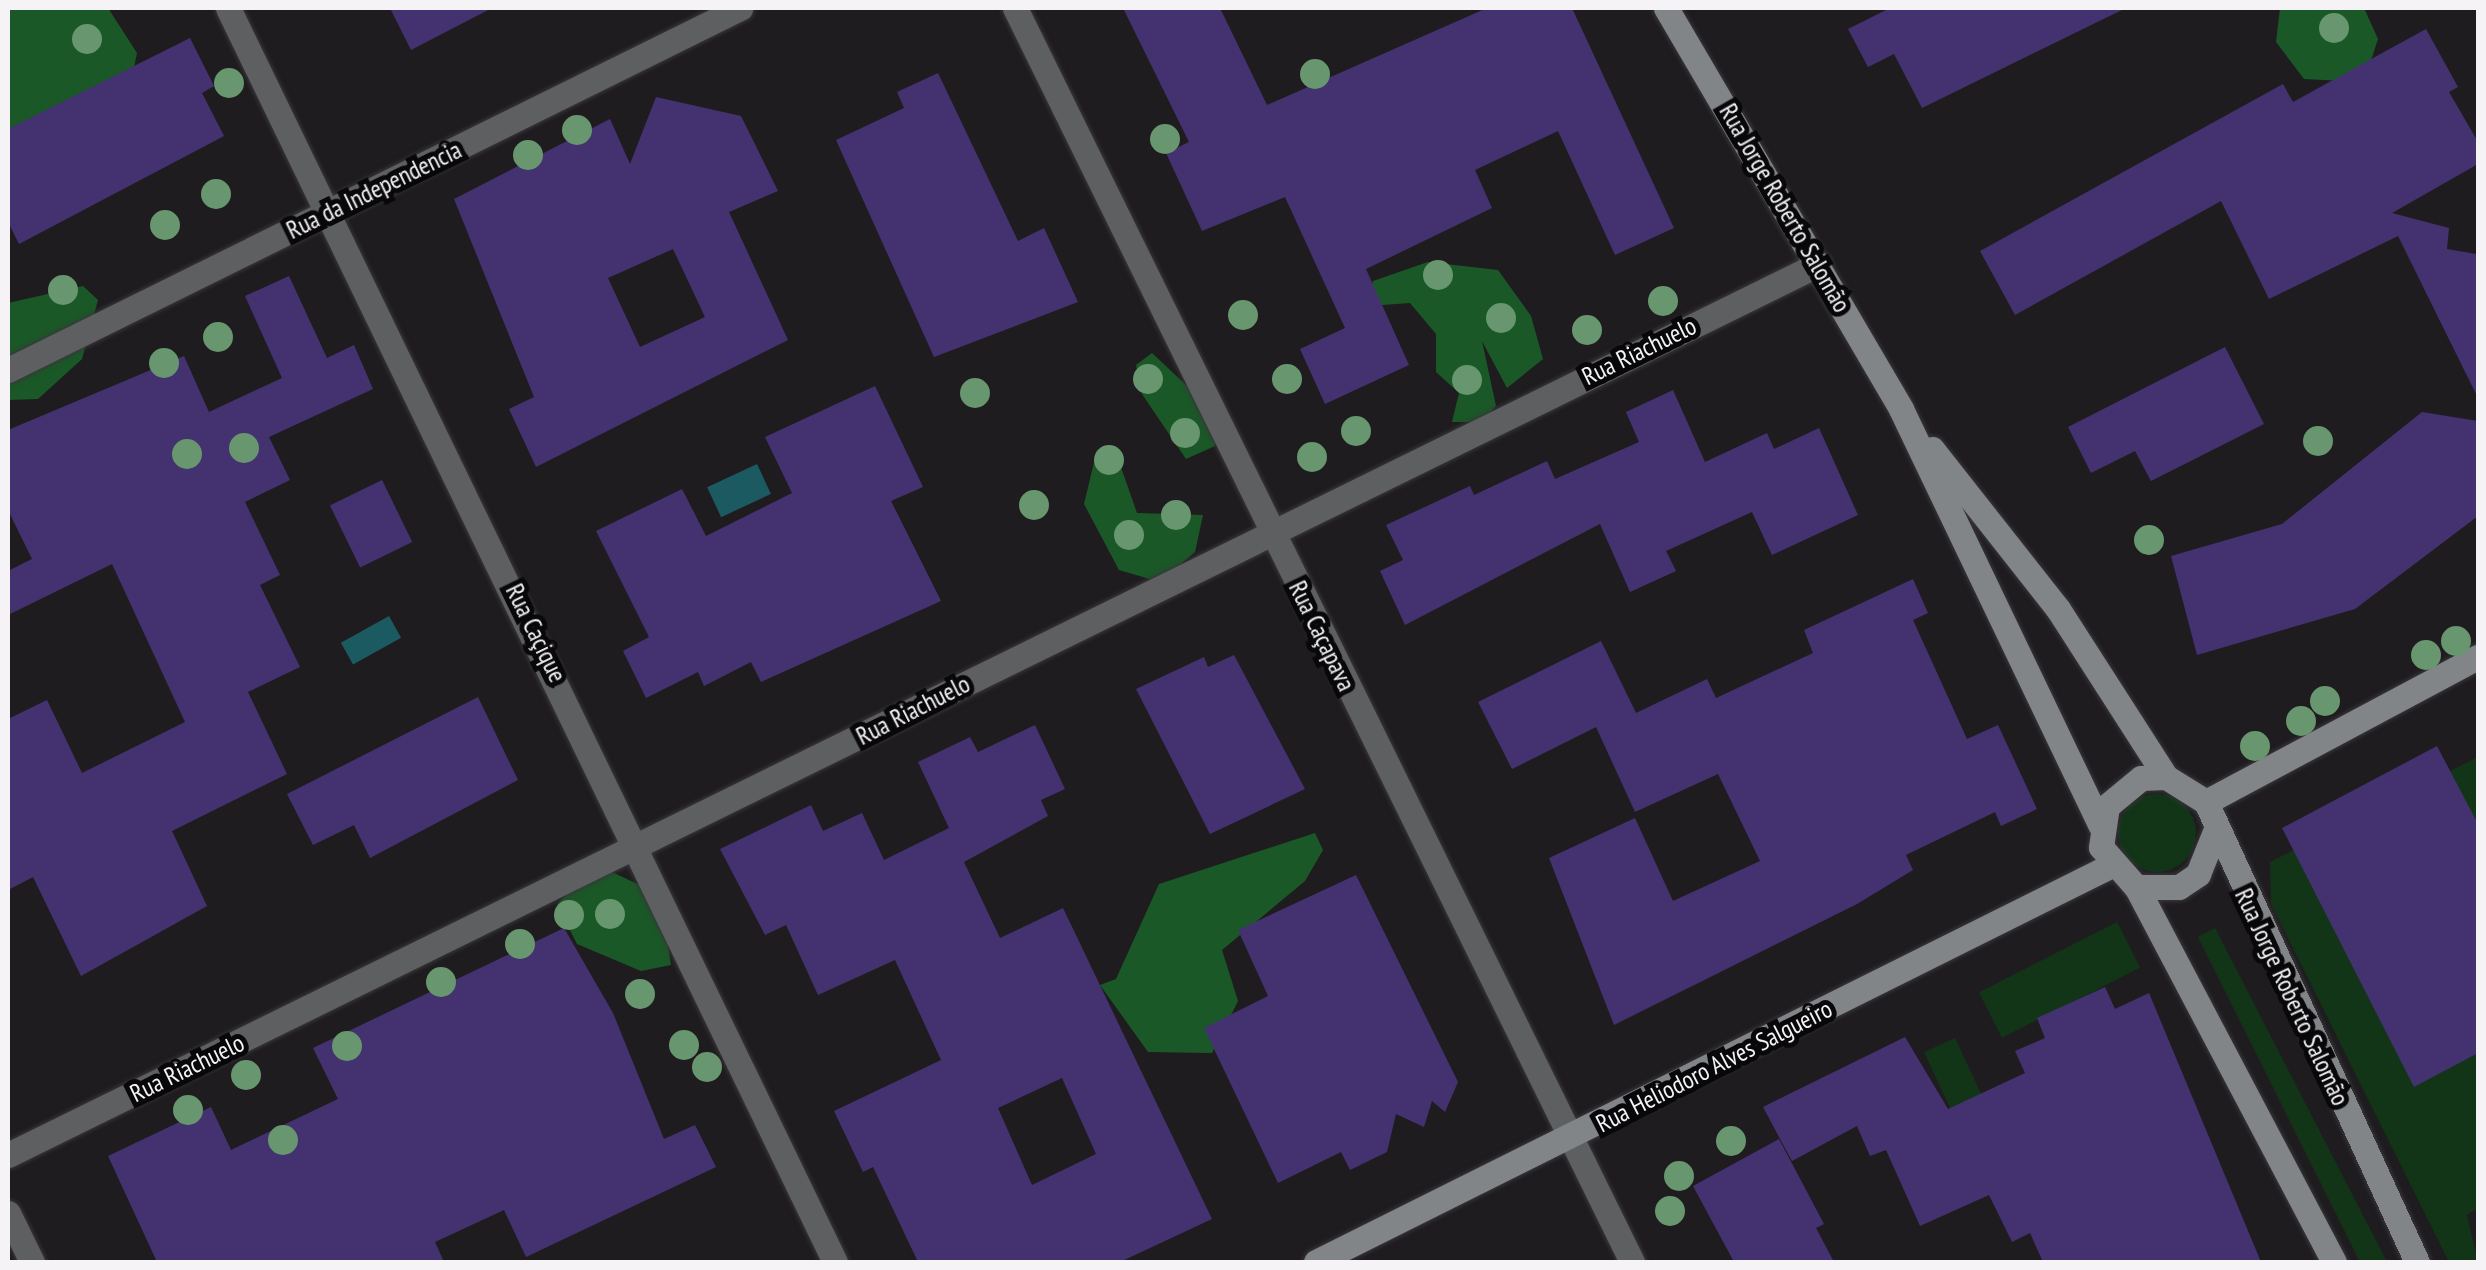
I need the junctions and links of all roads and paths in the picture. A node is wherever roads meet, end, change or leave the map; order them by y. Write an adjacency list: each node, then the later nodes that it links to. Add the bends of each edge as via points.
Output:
1 (228, 8): 5 (street, Rua Caçique)
2 (740, 8): 5 (street, Rua da Independencia)
3 (1015, 8): 9 (street, Rua Caçapava)
4 (1666, 8): 6 (main road, Rua Jorge Roberto Salomão)
5 (330, 213): 7 (street, Rua da Independencia); 15 (street, Rua Caçique)
6 (1818, 264): 8 (main road, Rua Jorge Roberto Salomão); 9 (street, Rua Riachuelo)
7 (8, 370)
8 (1901, 409): 11 (main road, Rua Jorge Roberto Salomão, via 2058,608); 13 (main road, Rua Jorge Roberto Salomão)
9 (1270, 530): 15 (street, Rua Riachuelo); 18 (street, Rua Caçapava)
10 (2478, 657): 12 (main road)
11 (2166, 777): 12 (main road, Rua Jorge Roberto Salomão); 13 (main road, via 2120,790)
12 (2206, 802): 14 (main road)
13 (2101, 826): 16 (main road, Rua Jorge Roberto Salomão)
14 (2214, 834): 17 (main road, via 2198,874 2179,887); 26 (main road, Rua Jorge Roberto Salomão)
15 (642, 848): 19 (street, Rua Riachuelo); 22 (street, Rua Caçique)
16 (2110, 866): 17 (main road); 18 (main road, Rua Heliodoro Alves Salgueiro)
17 (2136, 887): 25 (main road)
18 (1570, 1138): 23 (main road, Rua Heliodoro Alves Salgueiro); 24 (street, Rua Caçapava)
19 (8, 1155)
20 (8, 1213): 21 (street)
21 (32, 1262)
22 (835, 1262)
23 (1316, 1262)
24 (1632, 1262)
25 (2334, 1262)
26 (2417, 1262)

